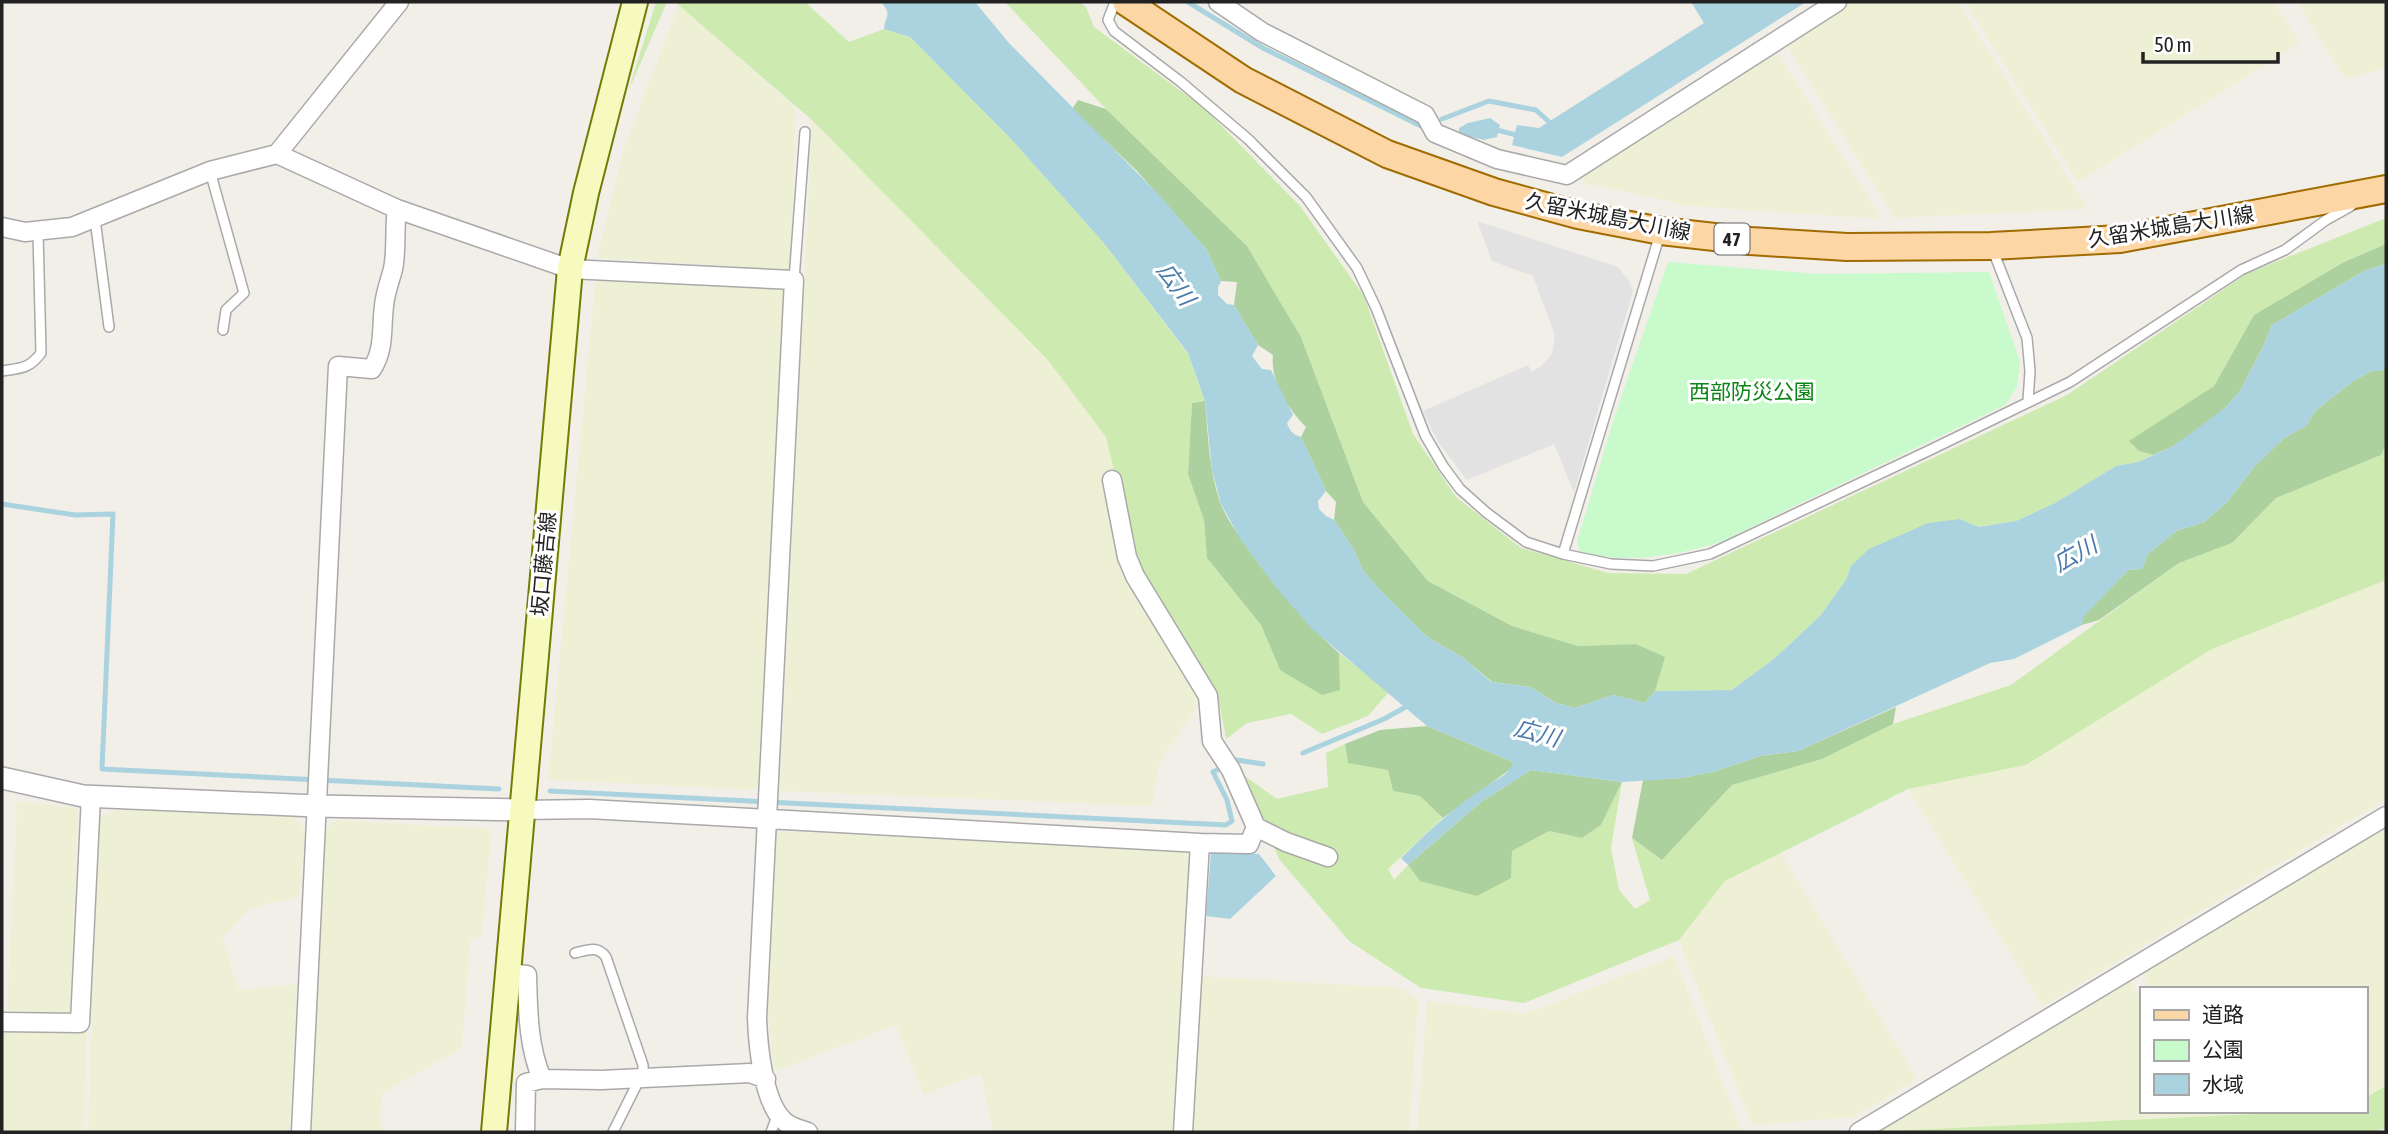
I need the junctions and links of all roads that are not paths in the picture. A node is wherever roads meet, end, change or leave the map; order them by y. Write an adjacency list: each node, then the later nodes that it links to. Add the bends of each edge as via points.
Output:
1 (399, 2): 8 (street)
2 (635, 2): 17 (main road, 坂口藤吉線)
3 (1115, 2): 24 (lane, via 1108,20 1114,31 1248,139 1306,197 1357,268 1425,435 1460,489 1526,542)
4 (1126, 2): 14 (main road, 久留米城島大川線 / 47, via 1242,80 1387,154 1494,192)
5 (1218, 2): 6 (street, via 1262,32 1426,116 1435,133 1497,159 1567,175)
6 (1837, 2)
7 (805, 132): 18 (lane)
8 (277, 154): 9 (street); 11 (street)
9 (210, 171): 12 (street); 20 (lane, via 244,293 226,310)
10 (2376, 191): 16 (main road, 久留米城島大川線 / 47, via 2120,239); 22 (lane, via 2285,250 2241,270 2070,382)
11 (397, 209): 17 (street); 27 (street, via 394,266 384,304 379,358 372,369 338,366)
12 (95, 219): 15 (street); 19 (lane)
13 (2, 227): 15 (street)
14 (1661, 231): 16 (main road, 久留米城島大川線 / 47, via 1847,247); 24 (lane)
15 (38, 232): 21 (lane, via 41,353 34,363)
16 (1991, 246): 22 (lane, via 2026,338)
17 (570, 269): 18 (street); 28 (main road, 坂口藤吉線)
18 (794, 280): 29 (street)
19 (109, 327)
20 (223, 330)
21 (2, 371)
22 (2028, 401): 24 (lane, via 1710,554 1653,566 1611,564)
23 (1112, 480): 31 (street, via 1135,576 1208,696 1212,741)
24 (1563, 554)
25 (2, 778): 26 (street)
26 (91, 796): 27 (street); 36 (street, via 80,1023)
27 (316, 806): 28 (street); 41 (street)
28 (522, 810): 29 (street); 35 (main road, 坂口藤吉線)
29 (766, 816): 32 (street); 39 (street, via 757,997 758,1045)
30 (2386, 816): 48 (street)
31 (1256, 827): 32 (street, via 1250,844); 33 (street)
32 (1200, 843): 47 (street)
33 (1328, 857)
34 (575, 953): 37 (lane, via 596,949 606,957 643,1066)
35 (509, 973): 38 (street, via 527,975 528,1024); 42 (main road, 坂口藤吉線)
36 (2, 1022)
37 (640, 1078): 38 (street); 39 (street, via 750,1073); 44 (lane)
38 (542, 1079): 43 (street, via 526,1083)
39 (766, 1079): 40 (street)
40 (778, 1114): 45 (lane); 46 (street, via 785,1123)
41 (301, 1132)
42 (494, 1132)
43 (525, 1132)
44 (613, 1132)
45 (771, 1132)
46 (808, 1132)
47 (1183, 1132)
48 (1859, 1132)

